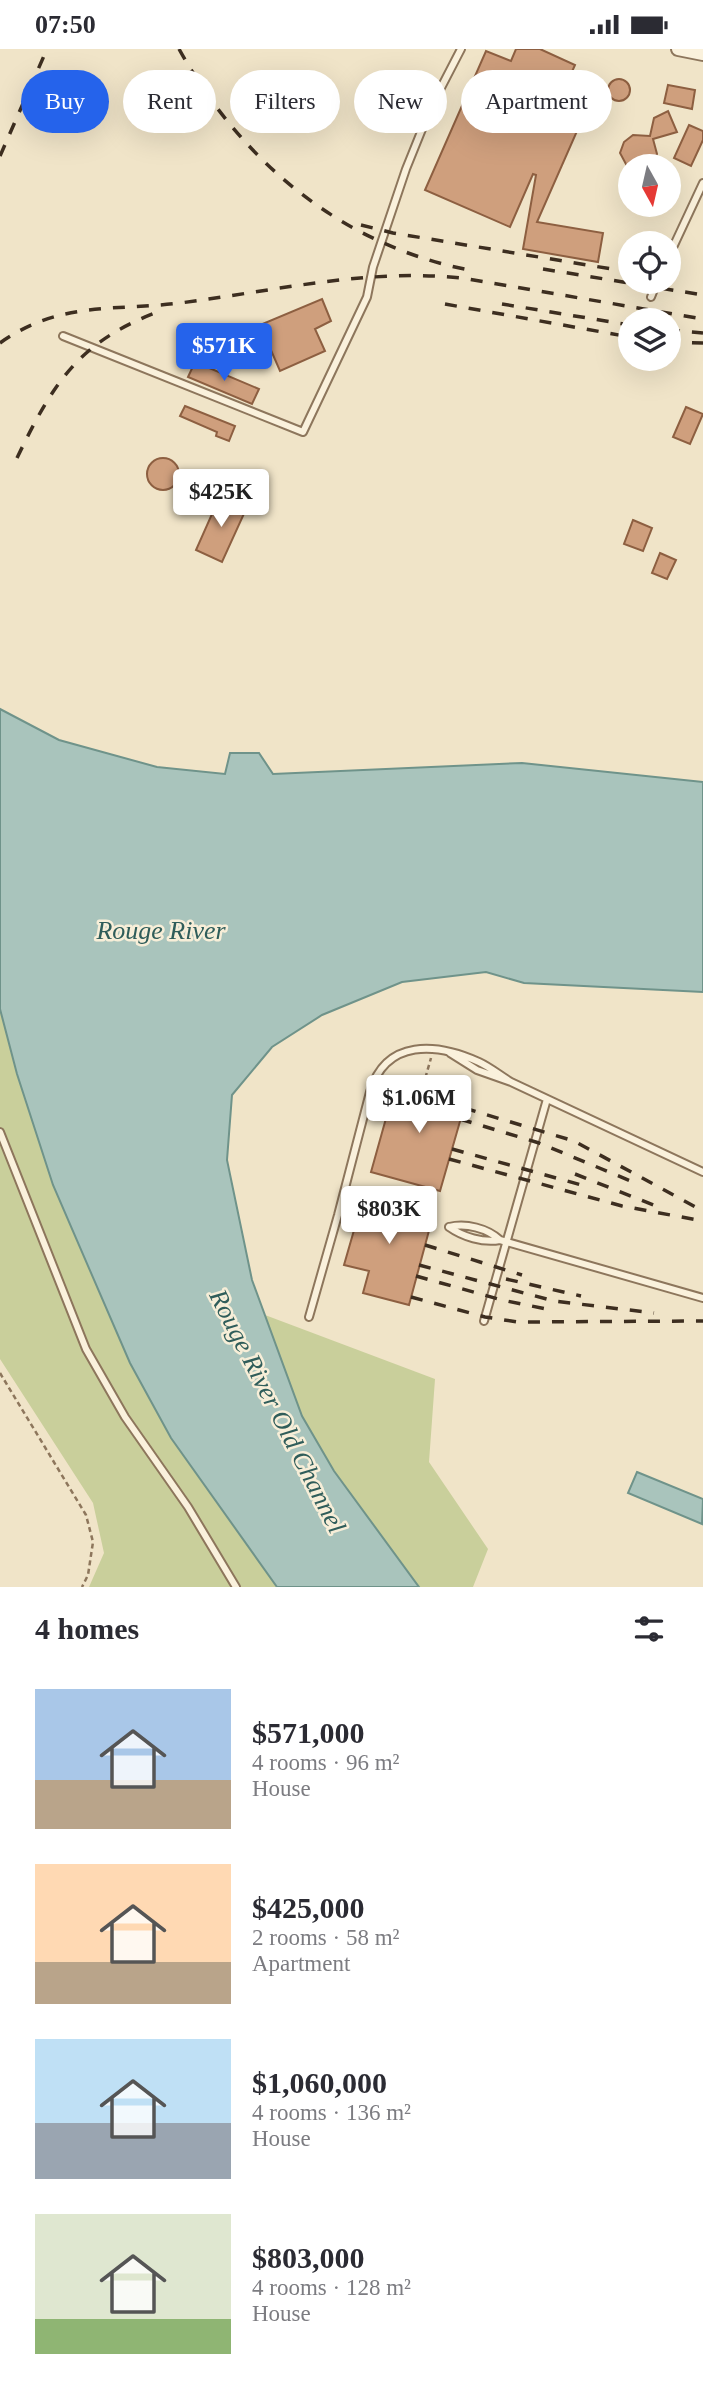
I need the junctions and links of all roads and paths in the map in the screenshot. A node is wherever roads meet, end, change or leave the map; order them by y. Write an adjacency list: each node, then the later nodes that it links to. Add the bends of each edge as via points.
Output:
1 (461, 49): 8 (lane, via 406,169 367,297 303,432)
2 (678, 49): 3 (street)
3 (703, 54)
4 (703, 183): 5 (lane)
5 (681, 231)
6 (652, 294): 7 (lane)
7 (651, 297)
8 (63, 336)
9 (434, 1048): 10 (path); 11 (lane); 16 (lane, via 411,1049 396,1056 373,1083)
10 (423, 1086)
11 (547, 1098): 13 (lane); 14 (lane)
12 (0, 1132): 20 (lane, via 86,1349)
13 (703, 1172)
14 (503, 1241): 14 (lane, via 460,1224 449,1227 474,1238); 15 (lane); 17 (lane)
15 (703, 1298)
16 (309, 1317)
17 (484, 1321)
18 (0, 1373): 19 (path, via 86,1515 93,1542)
19 (82, 1587)
20 (236, 1587)

